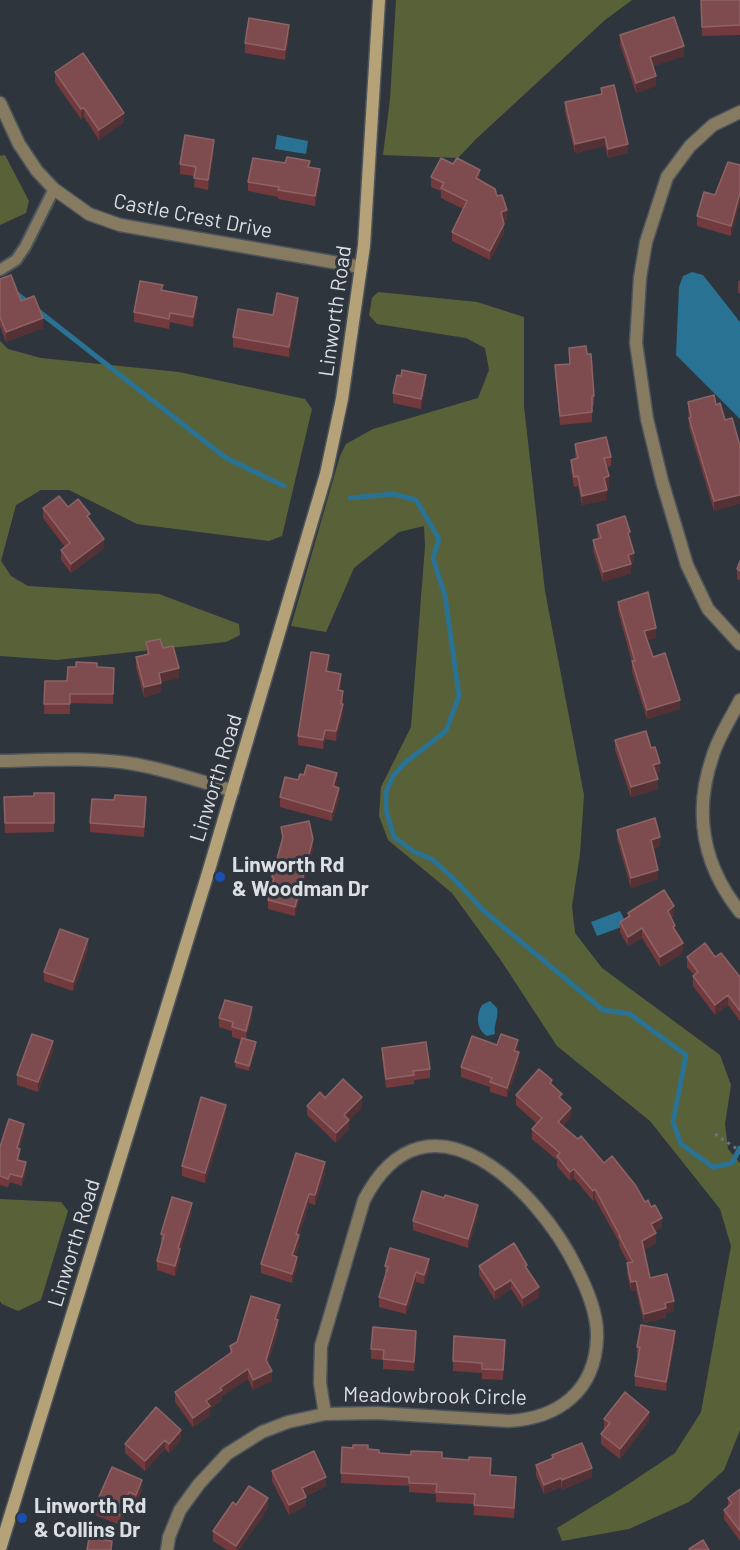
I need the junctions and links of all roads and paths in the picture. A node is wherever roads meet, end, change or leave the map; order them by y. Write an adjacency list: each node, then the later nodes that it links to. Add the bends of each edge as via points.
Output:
1 (379, 0): 5 (main road, Linworth Road)
2 (0, 103): 4 (street, Castle Crest Drive, via 19,144 36,171)
3 (740, 112): 7 (street, via 713,125 690,146 668,177 646,242 636,344 662,481 687,565 708,609)
4 (54, 189): 5 (street, Castle Crest Drive, via 89,214 120,225); 6 (lane, via 25,247 16,260)
5 (361, 267): 10 (main road, Linworth Road, via 342,399 326,474)
6 (0, 270)
7 (740, 644)
8 (740, 700): 11 (street, via 713,753 703,788 702,821 707,852 720,882)
9 (0, 761): 10 (street, via 133,764)
10 (233, 791): 15 (main road, Linworth Road)
11 (740, 912)
12 (715, 1134): 13 (path)
13 (740, 1151)
14 (324, 1414): 14 (street, Meadowbrook Circle, via 527,1420 563,1406 588,1376 595,1357 595,1316 574,1262 527,1196 484,1160 441,1146 422,1147 397,1159 372,1184 321,1346); 16 (street, Meadowbrook Circle, via 262,1432 227,1454 180,1510)
15 (0, 1549)
16 (167, 1550)

